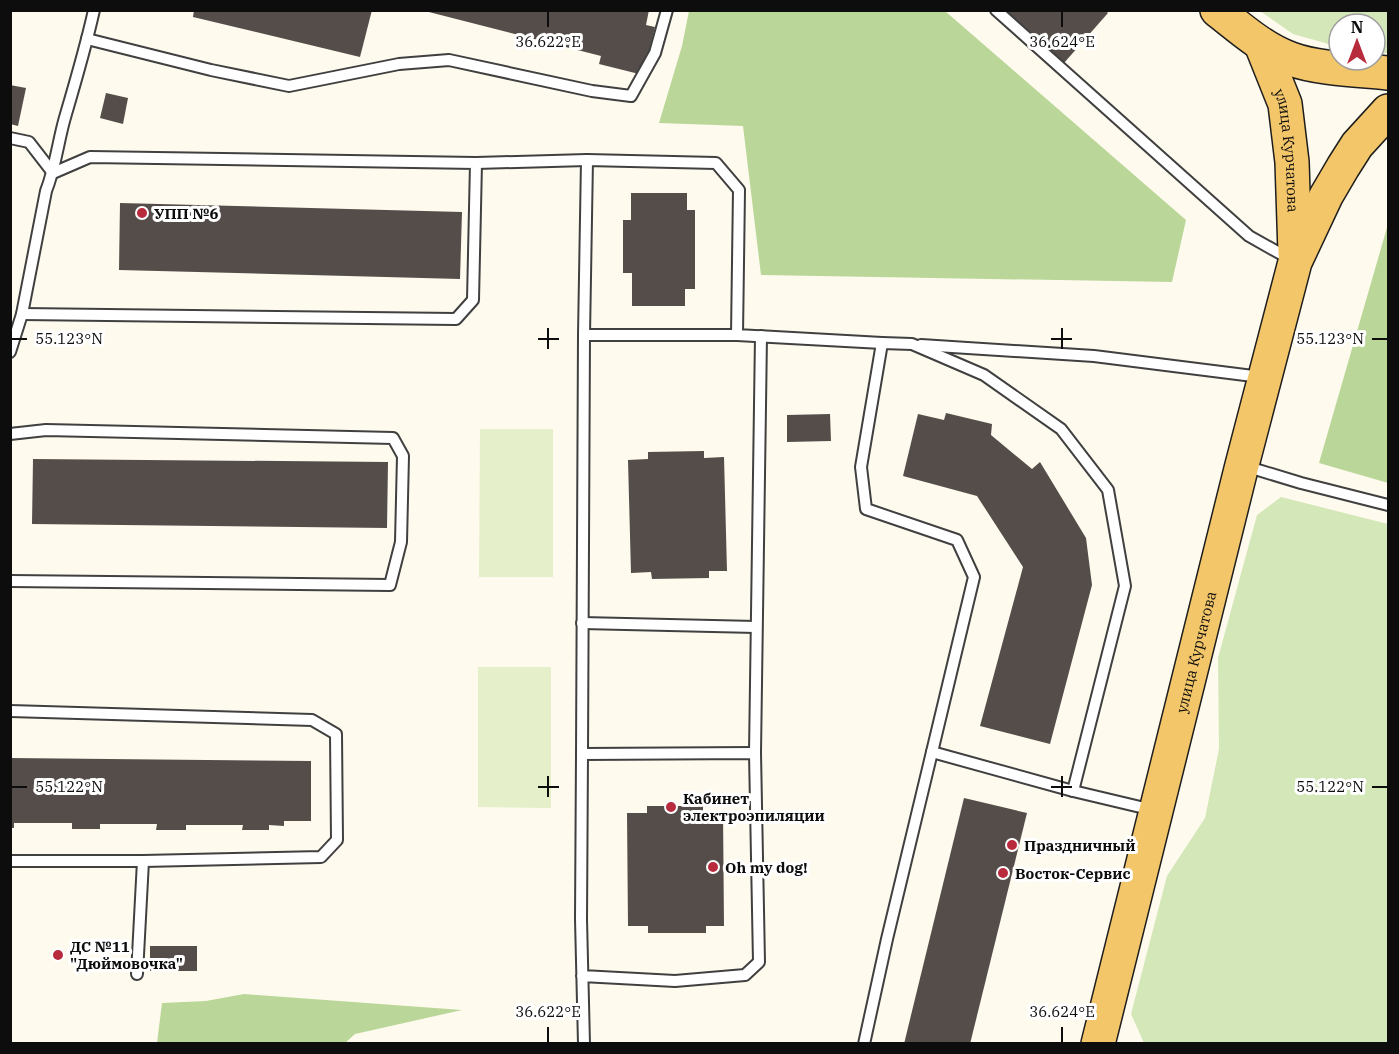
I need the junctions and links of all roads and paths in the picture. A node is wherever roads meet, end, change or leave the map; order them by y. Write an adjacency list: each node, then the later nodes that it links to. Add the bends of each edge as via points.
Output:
1 (94, 10): 5 (lane)
2 (667, 10): 5 (lane, via 655,53 632,96 449,60 399,64 289,86)
3 (996, 10): 13 (lane, via 1249,236)
4 (1216, 10): 6 (main road)
5 (87, 39): 12 (lane)
6 (1261, 44): 7 (main road, via 1292,60); 13 (main road, улица Курчатова, via 1285,104 1293,162)
7 (1389, 73)
8 (1389, 111): 13 (main road, улица Курчатова, via 1357,145 1343,167)
9 (10, 138): 12 (lane, via 28,142)
10 (587, 160): 11 (lane); 15 (lane); 16 (lane, via 716,164 724,172 739,190)
11 (476, 163): 12 (lane, via 90,157); 14 (lane, via 473,300 456,319)
12 (53, 173): 14 (lane)
13 (1294, 262): 21 (main road, улица Курчатова)
14 (22, 314): 20 (lane)
15 (584, 334): 16 (lane); 26 (lane)
16 (737, 335): 17 (lane)
17 (761, 336): 18 (lane); 27 (lane)
18 (882, 343): 19 (lane); 29 (lane, via 861,467 866,509 957,540 974,577)
19 (912, 344): 21 (lane, via 1094,356); 32 (lane, via 984,375 1061,429 1108,490 1125,586)
20 (10, 352)
21 (1266, 377): 23 (main road, улица Курчатова)
22 (10, 434): 25 (lane, via 46,429 393,438 403,456 402,542 390,585)
23 (1242, 465): 24 (lane); 33 (main road, улица Курчатова)
24 (1389, 505)
25 (10, 581)
26 (582, 622): 27 (lane); 31 (lane)
27 (756, 627): 30 (lane)
28 (10, 711): 35 (lane, via 312,720 336,734 337,840 321,857)
29 (932, 752): 32 (lane); 39 (lane)
30 (755, 753): 31 (lane); 37 (lane, via 759,962 745,975 675,981)
31 (582, 754): 37 (lane)
32 (1073, 791): 33 (lane)
33 (1156, 811): 40 (main road, улица Курчатова)
34 (10, 861): 35 (lane)
35 (143, 861): 36 (lane)
36 (137, 974)
37 (582, 976): 38 (lane)
38 (584, 1044)
39 (864, 1044)
40 (1098, 1044)

